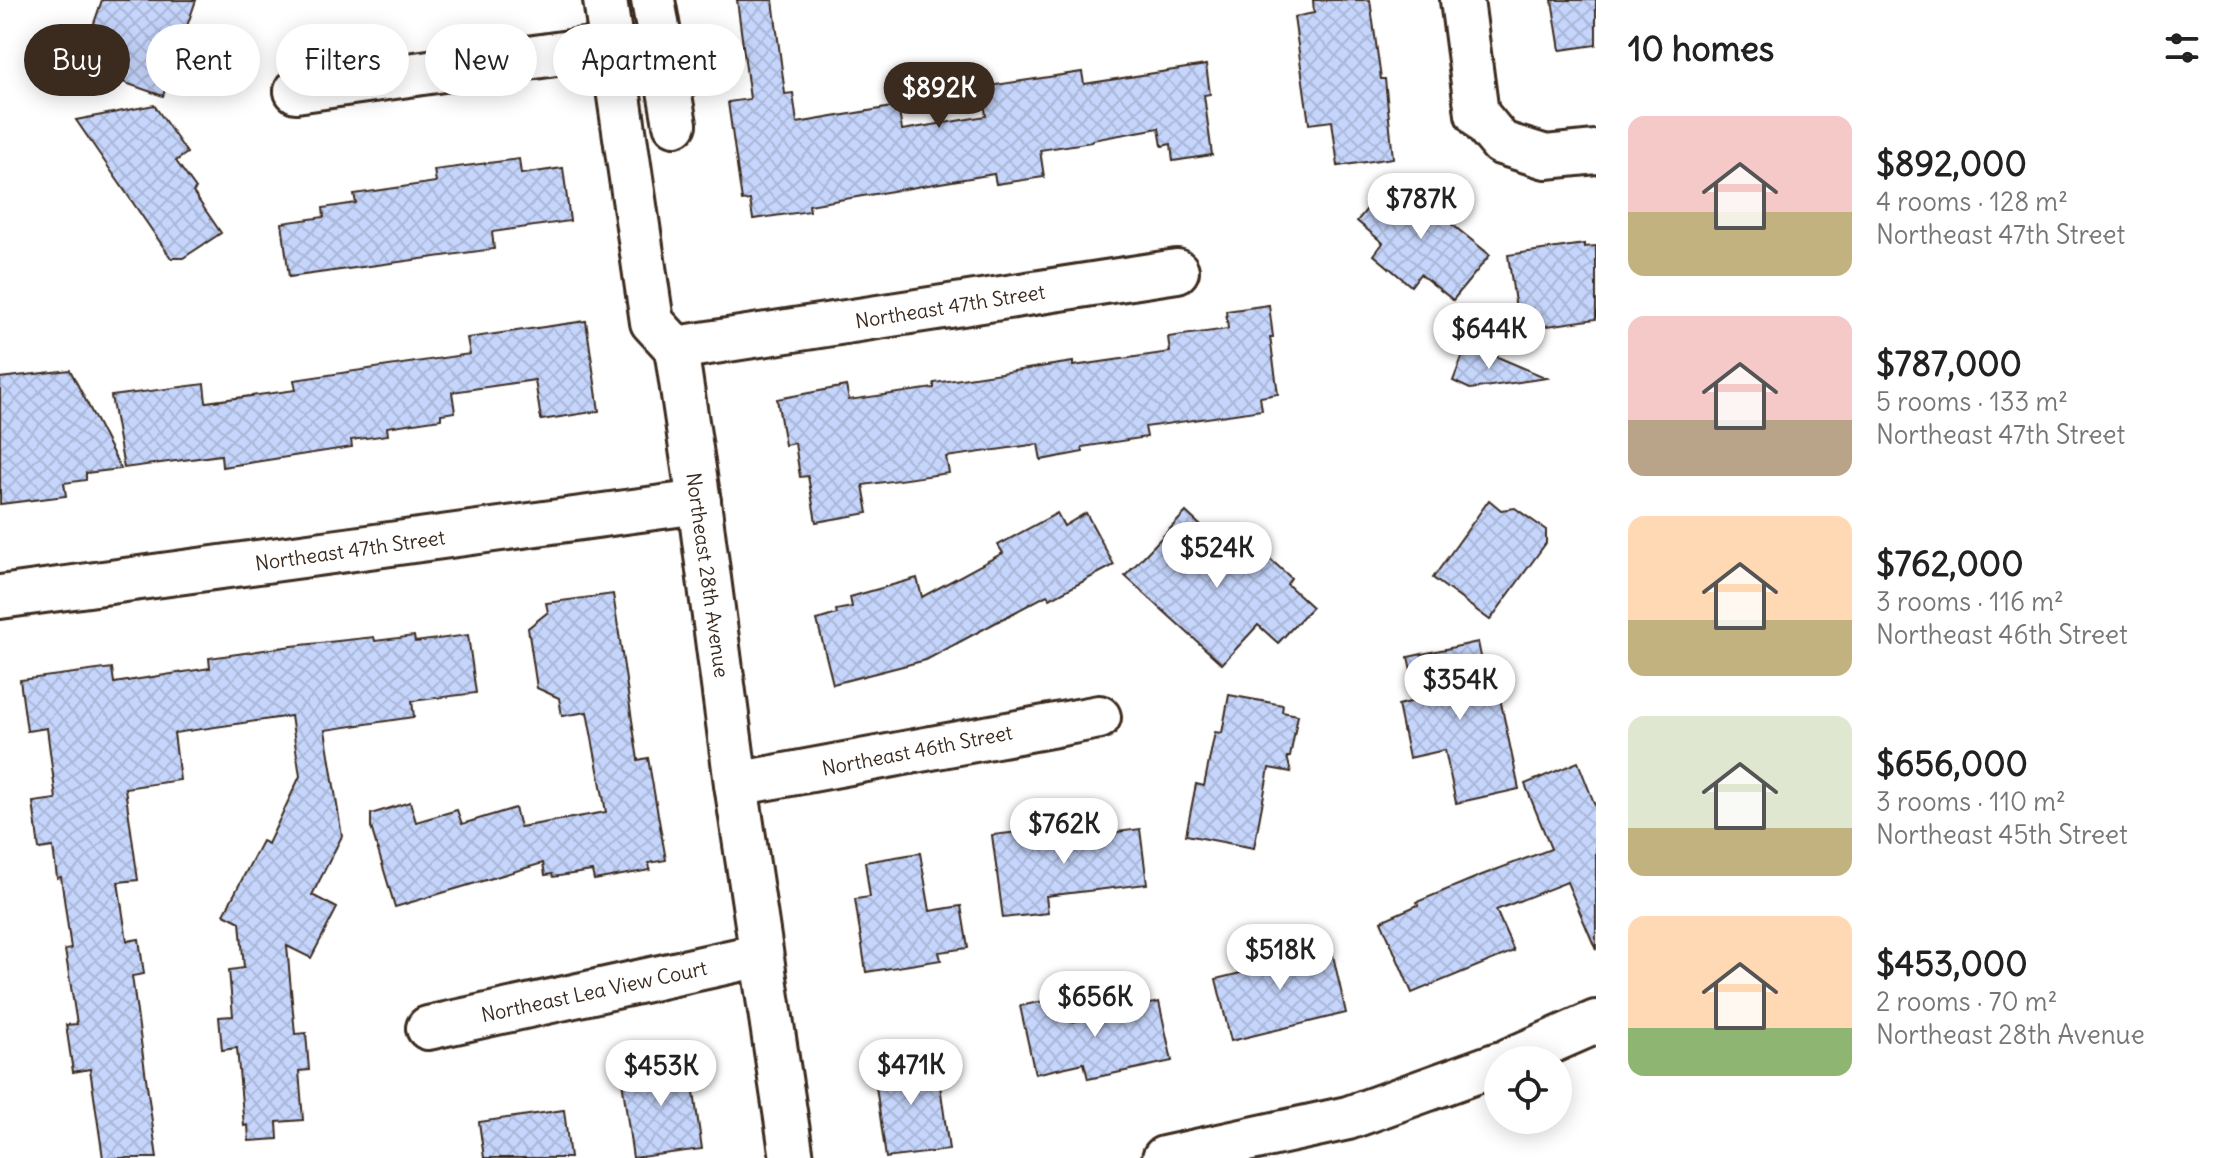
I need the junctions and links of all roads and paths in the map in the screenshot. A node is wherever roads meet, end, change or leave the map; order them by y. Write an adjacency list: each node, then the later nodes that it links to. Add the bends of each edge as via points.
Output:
1 (605, 0): 4 (street)
2 (653, 0): 8 (street)
3 (1462, 0): 9 (street, via 1477,114 1501,143 1546,157)
4 (609, 24)
5 (553, 54): 6 (street)
6 (409, 75)
7 (619, 96): 11 (street, via 652,322)
8 (675, 124)
9 (1596, 152)
10 (1177, 271): 11 (street, Northeast 47th Street)
11 (676, 348): 12 (street, Northeast 28th Avenue)
12 (699, 502): 13 (street, Northeast 47th Street); 15 (street, Northeast 28th Avenue)
13 (0, 597)
14 (1099, 717): 15 (street, Northeast 46th Street)
15 (736, 784): 16 (street, Northeast 28th Avenue)
16 (761, 955): 18 (street, Northeast Lea View Court); 21 (street, Northeast 28th Avenue)
17 (1596, 1022): 19 (street)
18 (428, 1028)
19 (1541, 1046)
20 (1484, 1069): 22 (street, via 1348,1118)
21 (792, 1158)
22 (1167, 1158)

